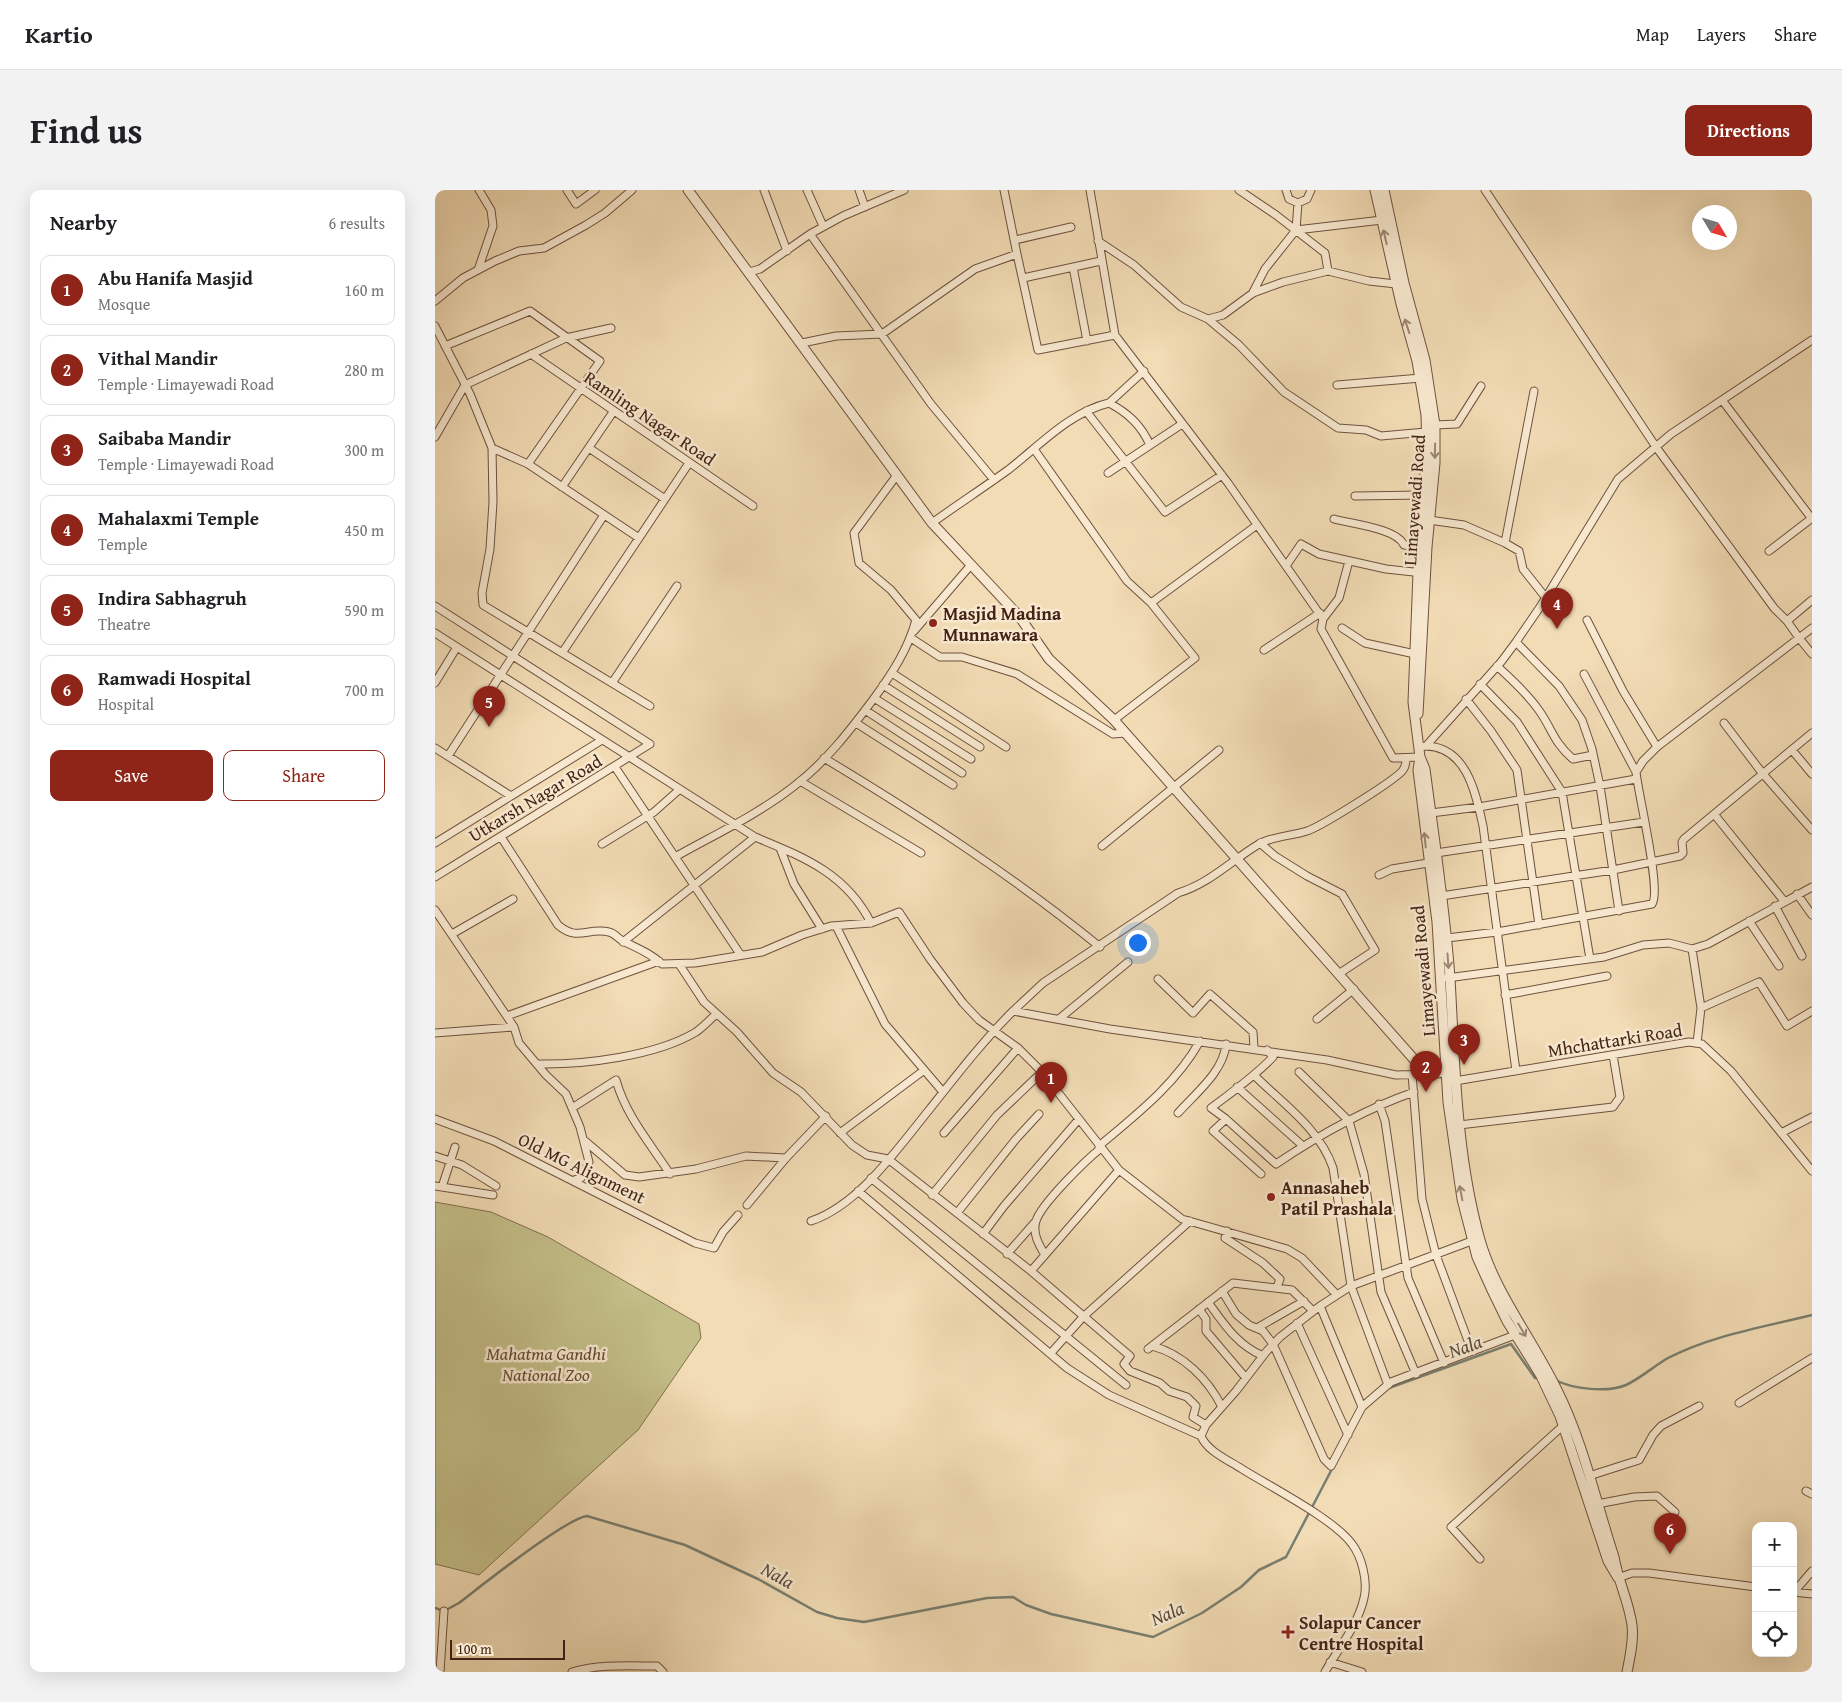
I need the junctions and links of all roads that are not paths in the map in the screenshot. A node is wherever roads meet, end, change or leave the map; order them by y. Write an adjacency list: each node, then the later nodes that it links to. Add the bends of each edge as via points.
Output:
1 (479, 190): 31 (street, via 491,210 493,226)
2 (567, 190): 3 (street, via 576,204)
3 (595, 190)
4 (632, 190): 31 (street, via 605,213 544,248 519,252)
5 (688, 190): 33 (street)
6 (764, 190): 27 (street)
7 (807, 190): 21 (street)
8 (859, 190): 19 (street)
9 (1004, 190): 25 (street)
10 (1089, 190): 26 (street)
11 (1239, 190): 23 (street)
12 (1286, 190): 18 (street, via 1289,199)
13 (1311, 190): 18 (street, via 1307,199)
14 (1375, 190): 20 (street)
15 (1384, 190): 35 (street)
16 (1485, 190): 65 (street)
17 (900, 191): 19 (street)
18 (1298, 203): 23 (street)
19 (865, 207): 21 (street)
20 (1381, 220): 23 (street); 35 (street, one-way to 20)
21 (823, 226): 24 (street)
22 (1071, 227): 25 (street)
23 (1296, 230): 32 (street, via 1325,253); 36 (street, via 1265,269)
24 (811, 234): 27 (street); 41 (street)
25 (1015, 240): 28 (street)
26 (1098, 241): 29 (street); 38 (street, via 1134,264 1181,307)
27 (787, 251): 33 (street, via 760,269)
28 (1017, 254): 34 (street); 41 (street, via 975,269)
29 (1101, 261): 30 (street); 42 (street)
30 (1073, 267): 34 (street); 44 (street)
31 (478, 270): 37 (street)
32 (1328, 271): 35 (street, via 1369,281); 36 (street, via 1283,282)
33 (749, 272): 45 (street)
34 (1023, 278): 44 (street, via 1038,350)
35 (1400, 284): 50 (street, Limayewadi Road, one-way to 35); 61 (street, Limayewadi Road, via 1425,360)
36 (1252, 294): 38 (street, via 1223,315)
37 (435, 301)
38 (1208, 319): 62 (street, via 1284,392 1337,428 1365,430 1381,436)
39 (435, 326): 47 (street)
40 (611, 328): 43 (street)
41 (883, 334): 45 (street, via 858,334); 75 (street, via 931,404)
42 (1115, 335): 44 (street); 49 (street)
43 (566, 338): 47 (street, via 530,311); 48 (street); 54 (street, via 600,362)
44 (1087, 340)
45 (802, 343): 73 (street)
46 (1811, 344): 56 (street)
47 (445, 346): 51 (street)
48 (531, 354): 51 (street); 54 (street, Ramling Nagar Road)
49 (1144, 371): 57 (street); 60 (street)
50 (1421, 378): 52 (street); 62 (street, Limayewadi Road)
51 (465, 385): 63 (street); 66 (street)
52 (1337, 385)
53 (1481, 386): 61 (street, via 1457,424)
54 (580, 389): 59 (street, Ramling Nagar Road); 71 (street)
55 (1534, 390): 88 (street)
56 (1722, 400): 65 (street); 82 (street)
57 (1109, 403): 58 (street); 64 (street, via 1136,421)
58 (1086, 411): 68 (street); 69 (street)
59 (613, 412): 67 (street); 70 (street, Ramling Nagar Road)
60 (1182, 424): 64 (street); 74 (street)
61 (1435, 425): 84 (street, Limayewadi Road, one-way to 84)
62 (1426, 432): 77 (street, Limayewadi Road)
63 (435, 437)
64 (1150, 445): 69 (street)
65 (1656, 447): 96 (street, via 1618,479); 102 (street, via 1774,608)
66 (492, 448): 71 (street); 105 (street, via 491,549 482,593 483,605)
67 (589, 448): 76 (street); 79 (street)
68 (1033, 449): 75 (street); 98 (street, via 1127,581)
69 (1125, 462): 72 (street); 74 (street, via 1165,512)
70 (689, 463): 79 (street); 80 (street, Ramling Nagar Road)
71 (528, 464): 76 (street)
72 (1108, 473)
73 (897, 475): 85 (street); 107 (street, via 854,532 859,563 908,608 916,620)
74 (1222, 476): 86 (street)
75 (994, 480): 85 (street)
76 (562, 487): 81 (street)
77 (1424, 495): 78 (street); 89 (street, Limayewadi Road)
78 (1355, 496)
79 (665, 498): 87 (street)
80 (753, 506)
81 (604, 515): 87 (street); 105 (street)
82 (1812, 518): 90 (street)
83 (1334, 520): 89 (street, via 1375,528 1402,540 1404,545)
84 (1429, 520): 88 (street, via 1464,525); 94 (street, Limayewadi Road)
85 (932, 522): 92 (street)
86 (1257, 525): 93 (street); 98 (street)
87 (639, 538): 112 (street)
88 (1505, 543): 96 (street, via 1519,552 1523,569)
89 (1419, 548): 94 (street, Limayewadi Road)
90 (1769, 551)
91 (1349, 561): 93 (street, via 1319,554 1301,544); 94 (street); 100 (street, via 1339,598)
92 (970, 566): 107 (street); 128 (street, via 1019,616 1049,658)
93 (1285, 566): 100 (street)
94 (1422, 573): 113 (street, Limayewadi Road); 129 (street, Limayewadi Road)
95 (677, 586): 121 (street)
96 (1546, 598): 109 (street)
97 (1812, 600): 102 (street)
98 (1151, 603): 128 (street, via 1195,658)
99 (435, 606): 115 (street)
100 (1321, 616): 111 (street); 147 (street, via 1321,629 1393,758)
101 (1587, 620): 137 (street, via 1623,691)
102 (1787, 621): 108 (street)
103 (1342, 628): 113 (street, via 1365,642)
104 (1812, 628): 108 (street)
105 (527, 632): 112 (street); 115 (street)
106 (435, 633): 110 (street)
107 (912, 636): 117 (street); 132 (street, via 940,657 963,657 1017,674 1113,734)
108 (1799, 638): 114 (street); 137 (street)
109 (1516, 642): 116 (street); 142 (street, via 1559,686 1582,720)
110 (457, 648): 119 (street); 120 (street)
111 (1264, 650)
112 (562, 653): 121 (street)
113 (1415, 654): 129 (street, Limayewadi Road, via 1413,702)
114 (1812, 654)
115 (513, 656): 119 (street); 144 (street, Utkarsh Nagar Road, via 650,744)
116 (1497, 666): 122 (street); 142 (street, via 1535,705 1559,747 1573,760)
117 (892, 673): 123 (street); 136 (street)
118 (1584, 674): 152 (street)
119 (501, 675): 134 (street); 143 (street)
120 (435, 683)
121 (612, 683): 126 (street)
122 (1480, 684): 125 (street); 158 (street, via 1517,722)
123 (883, 685): 124 (street); 135 (street)
124 (874, 698): 127 (street); 146 (street)
125 (1466, 699): 140 (street); 160 (street, via 1517,770)
126 (650, 706)
127 (865, 710): 130 (street); 149 (street)
128 (1114, 720): 132 (street)
129 (1417, 721): 140 (street, Limayewadi Road)
130 (856, 722): 145 (street); 154 (street)
131 (1724, 724): 150 (street)
132 (1125, 733): 156 (street)
133 (1812, 733): 141 (street)
134 (602, 740): 144 (street); 159 (street)
135 (980, 747)
136 (1006, 747)
137 (1657, 747): 152 (street, via 1643,761)
138 (435, 748): 143 (street)
139 (1219, 750): 156 (street)
140 (1422, 750): 147 (street); 161 (street, via 1436,746 1446,751 1464,769); 162 (street, Limayewadi Road); 184 (street, Limayewadi Road, one-way to 140, via 1418,770)
141 (1791, 750): 150 (street); 151 (street)
142 (1593, 755): 155 (street)
143 (448, 756): 159 (street)
144 (631, 758): 148 (street, Utkarsh Nagar Road); 157 (street)
145 (824, 758): 153 (street); 211 (street, via 955,840 1040,898)
146 (971, 759)
147 (1406, 759): 174 (street, via 1399,774 1309,831)
148 (615, 767): 164 (street); 170 (street, Utkarsh Nagar Road)
149 (962, 773)
150 (1763, 774): 163 (street); 168 (street)
151 (1812, 774)
152 (1636, 775): 155 (street); 165 (street)
153 (800, 781): 166 (street, via 776,800); 179 (street)
154 (953, 785)
155 (1600, 786): 158 (street); 167 (street)
156 (1173, 788): 176 (street); 182 (street)
157 (680, 789): 164 (street); 166 (street)
158 (1562, 792): 160 (street); 169 (street)
159 (511, 796): 173 (street)
160 (1522, 799): 161 (street); 172 (street)
161 (1479, 806): 162 (street); 177 (street)
162 (1431, 812): 180 (street, Limayewadi Road)
163 (1714, 814): 183 (street, via 1683,840 1682,855); 196 (street)
164 (647, 816): 175 (street); 181 (street)
165 (1644, 822): 167 (street); 183 (street)
166 (734, 824): 171 (street); 181 (street)
167 (1606, 828): 169 (street); 185 (street)
168 (1812, 830)
169 (1569, 834): 172 (street); 187 (street)
170 (501, 837): 188 (street, Utkarsh Nagar Road); 210 (street, via 558,925 567,933 611,932)
171 (755, 837): 178 (street); 190 (street)
172 (1529, 840): 177 (street); 189 (street)
173 (435, 843)
174 (1260, 843): 182 (street); 221 (street, via 1307,876 1343,894 1375,950)
175 (602, 844)
176 (1102, 846)
177 (1485, 847): 180 (street); 192 (street)
178 (780, 848): 203 (street, via 801,856 834,876 861,904); 206 (street, via 794,884)
179 (921, 853)
180 (1436, 853): 194 (street, Limayewadi Road)
181 (675, 858): 190 (street)
182 (1237, 860): 211 (street, via 1191,889 1178,893); 221 (street)
183 (1651, 862): 185 (street); 199 (street, via 1655,901 1649,906)
184 (1428, 863): 186 (street, via 1392,868); 223 (street, Limayewadi Road)
185 (1613, 870): 187 (street); 199 (street)
186 (1379, 875)
187 (1576, 876): 189 (street); 201 (street)
188 (435, 877)
189 (1534, 883): 192 (street); 204 (street)
190 (694, 887): 210 (street); 213 (street)
191 (1812, 887): 193 (street)
192 (1491, 890): 194 (street); 207 (street)
193 (1797, 894): 196 (street); 200 (street)
194 (1441, 896): 209 (street, Limayewadi Road)
195 (513, 899): 208 (street)
196 (1784, 902): 197 (street)
197 (1775, 906): 202 (street); 214 (street)
198 (435, 910): 208 (street)
199 (1619, 911): 201 (street)
200 (1812, 915)
201 (1583, 918): 204 (street); 215 (street)
202 (1749, 921): 212 (street, via 1708,944); 219 (street)
203 (871, 923): 205 (street); 235 (street, via 899,912 963,1003)
204 (1539, 925): 207 (street)
205 (835, 926): 206 (street); 245 (street, via 885,1024)
206 (822, 929): 213 (street, via 762,952)
207 (1497, 932): 209 (street); 220 (street)
208 (452, 934): 231 (street)
209 (1447, 938): 223 (street, Limayewadi Road, one-way to 223)
210 (623, 942): 216 (street)
211 (1100, 946): 228 (street, via 1043,984)
212 (1692, 949): 215 (street, via 1669,943 1643,945); 227 (street)
213 (740, 954): 218 (street)
214 (1802, 956)
215 (1590, 959): 220 (street)
216 (659, 961): 218 (street, via 662,964); 231 (street)
217 (1129, 962): 232 (street)
218 (679, 964): 230 (street, via 704,1002)
219 (1779, 966)
220 (1502, 971): 223 (street); 226 (street)
221 (1340, 973): 225 (street)
222 (1607, 976): 226 (street)
223 (1446, 978): 251 (street, Limayewadi Road)
224 (1157, 979): 241 (street, via 1193,1013 1210,994 1253,1032)
225 (1354, 989): 233 (street); 250 (street)
226 (1505, 995): 248 (street)
227 (1701, 1008): 229 (street, via 1759,982 1787,1026); 238 (street)
228 (1013, 1011): 232 (street); 235 (street)
229 (1812, 1012)
230 (716, 1014): 244 (street, via 697,1031 662,1046 617,1058); 260 (street, via 737,1032 773,1073 801,1092)
231 (507, 1016): 234 (street)
232 (1059, 1019): 237 (street)
233 (1317, 1019)
234 (514, 1027): 236 (street); 244 (street, via 519,1043)
235 (993, 1031): 240 (street); 254 (street)
236 (435, 1033)
237 (1200, 1040): 239 (street); 274 (street, via 1189,1061)
238 (1697, 1043): 243 (street, Mhchattarki Road); 269 (street, Mhchattarki Road, via 1731,1071)
239 (1226, 1044): 241 (street); 258 (street, via 1225,1053 1208,1080)
240 (1018, 1048): 246 (street); 268 (street)
241 (1254, 1048): 242 (street)
242 (1267, 1050): 249 (street, via 1396,1075); 252 (street, via 1273,1058)
243 (1613, 1055): 248 (street, Mhchattarki Road); 266 (street, via 1620,1097 1613,1107)
244 (537, 1064): 257 (street, via 566,1094)
245 (923, 1071): 254 (street); 267 (street)
246 (1042, 1072): 264 (street); 289 (street, via 997,1115)
247 (1299, 1072): 265 (street)
248 (1516, 1072): 251 (street, Mhchattarki Road)
249 (1412, 1074): 250 (street); 255 (street)
250 (1427, 1074): 251 (street)
251 (1452, 1075): 266 (street, Limayewadi Road); 298 (street, Limayewadi Road, one-way to 251, via 1457,1176 1448,1102)
252 (1255, 1076): 253 (street); 270 (street)
253 (1237, 1087): 263 (street, via 1211,1108); 272 (street)
254 (943, 1092): 277 (street)
255 (1414, 1092): 256 (street); 300 (street, via 1421,1199)
256 (1379, 1104): 265 (street); 302 (street, via 1385,1121)
257 (572, 1108): 271 (street); 281 (street, via 616,1080 634,1122)
258 (1178, 1113)
259 (1039, 1114): 291 (street)
260 (826, 1116): 267 (street); 276 (street)
261 (1812, 1117): 269 (street)
262 (435, 1119): 284 (street, Old MG Alignment, via 482,1135)
263 (1226, 1119): 272 (street, via 1276,1164); 282 (street, via 1213,1131)
264 (1079, 1120): 274 (street); 297 (street)
265 (1349, 1121): 270 (street); 304 (street, via 1364,1174)
266 (1459, 1126): 298 (street, Limayewadi Road)
267 (840, 1133): 277 (street, via 867,1155)
268 (944, 1133)
269 (1781, 1133): 280 (street, Mhchattarki Road)
270 (1319, 1137): 272 (street); 305 (street, via 1333,1168)
271 (584, 1140): 281 (street, via 625,1175); 284 (street, via 589,1162 581,1178)
272 (1303, 1146)
273 (455, 1147): 278 (street)
274 (1100, 1147): 279 (street); 294 (street, via 1081,1164)
275 (435, 1156): 278 (street)
276 (786, 1158): 281 (street, via 746,1156); 290 (street)
277 (888, 1159): 283 (street); 289 (street)
278 (450, 1161): 285 (street); 286 (street)
279 (1119, 1170): 295 (street, via 1182,1219); 301 (street)
280 (1812, 1172)
281 (670, 1174)
282 (1261, 1174)
283 (871, 1178): 287 (street); 318 (street)
284 (574, 1180): 292 (street, Old MG Alignment, via 682,1237 714,1248)
285 (439, 1186): 288 (street)
286 (496, 1186)
287 (858, 1192): 293 (street, via 827,1216); 321 (street)
288 (493, 1195)
289 (931, 1195): 291 (street)
290 (747, 1205)
291 (957, 1213): 297 (street)
292 (738, 1215)
293 (811, 1221)
294 (1036, 1221): 299 (street); 301 (street, via 1036,1238)
295 (1190, 1221): 296 (street); 314 (street)
296 (1227, 1230): 306 (street, via 1225,1238 1280,1280); 308 (street, via 1287,1249 1302,1258)
297 (983, 1234): 299 (street)
298 (1476, 1239): 300 (street); 317 (street, via 1491,1288); 325 (street, one-way to 325)
299 (1007, 1254): 303 (street)
300 (1436, 1254): 302 (street); 320 (street, via 1470,1346)
301 (1045, 1255): 303 (street)
302 (1406, 1266): 304 (street); 324 (street, via 1408,1278)
303 (1031, 1271): 314 (street)
304 (1380, 1276): 305 (street); 326 (street, via 1381,1292)
305 (1351, 1286): 308 (street); 329 (street)
306 (1277, 1287): 307 (street, via 1233,1282); 309 (street, via 1292,1290)
307 (1222, 1291): 310 (street); 316 (street, via 1236,1314)
308 (1337, 1295): 311 (street)
309 (1304, 1301): 313 (street); 316 (street)
310 (1208, 1302): 312 (street); 322 (street, via 1237,1340)
311 (1320, 1306): 313 (street); 333 (street)
312 (1199, 1309): 327 (street, via 1206,1319 1206,1331); 332 (street, via 1150,1347 1166,1350 1178,1357 1213,1390)
313 (1313, 1312): 315 (street)
314 (1083, 1317): 318 (street); 335 (street, via 1130,1356 1124,1364 1129,1371 1187,1397 1196,1406 1193,1417)
315 (1297, 1323): 319 (street); 336 (street)
316 (1257, 1328): 319 (street)
317 (1515, 1335): 320 (street); 325 (street)
318 (1065, 1336): 321 (street); 328 (street)
319 (1273, 1344): 322 (street); 336 (street, via 1331,1466)
320 (1475, 1351): 324 (street)
321 (1049, 1354): 337 (street, via 1109,1394)
322 (1263, 1356): 327 (street)
323 (1812, 1358): 330 (street)
324 (1444, 1363): 326 (street)
325 (1543, 1372): 334 (street)
326 (1416, 1374): 329 (street)
327 (1247, 1378): 332 (street)
328 (1126, 1385)
329 (1388, 1385): 333 (street)
330 (1739, 1403)
331 (1699, 1406): 338 (street, via 1661,1426 1639,1460)
332 (1222, 1407): 335 (street)
333 (1362, 1407): 336 (street)
334 (1567, 1422): 338 (street); 341 (street, via 1451,1527); 343 (street, via 1607,1561)
335 (1206, 1425): 337 (street)
336 (1348, 1435)
337 (1201, 1436): 349 (street, via 1204,1444 1314,1513 1352,1544 1366,1585 1361,1609)
338 (1589, 1476): 339 (street)
339 (1597, 1504): 340 (street, via 1657,1496); 343 (street)
340 (1675, 1512)
341 (1480, 1559)
342 (1812, 1571): 345 (street)
343 (1618, 1578): 344 (street, via 1639,1572); 356 (street, via 1632,1627)
344 (1752, 1586)
345 (1797, 1588)
346 (1797, 1592): 347 (street)
347 (1812, 1594)
348 (444, 1611): 351 (street)
349 (1330, 1662): 354 (street); 355 (street)
350 (640, 1669): 352 (street, via 593,1666); 353 (street, via 657,1666)
351 (440, 1672)
352 (572, 1672)
353 (663, 1672)
354 (1325, 1672)
355 (1362, 1672)
356 (1627, 1672)

